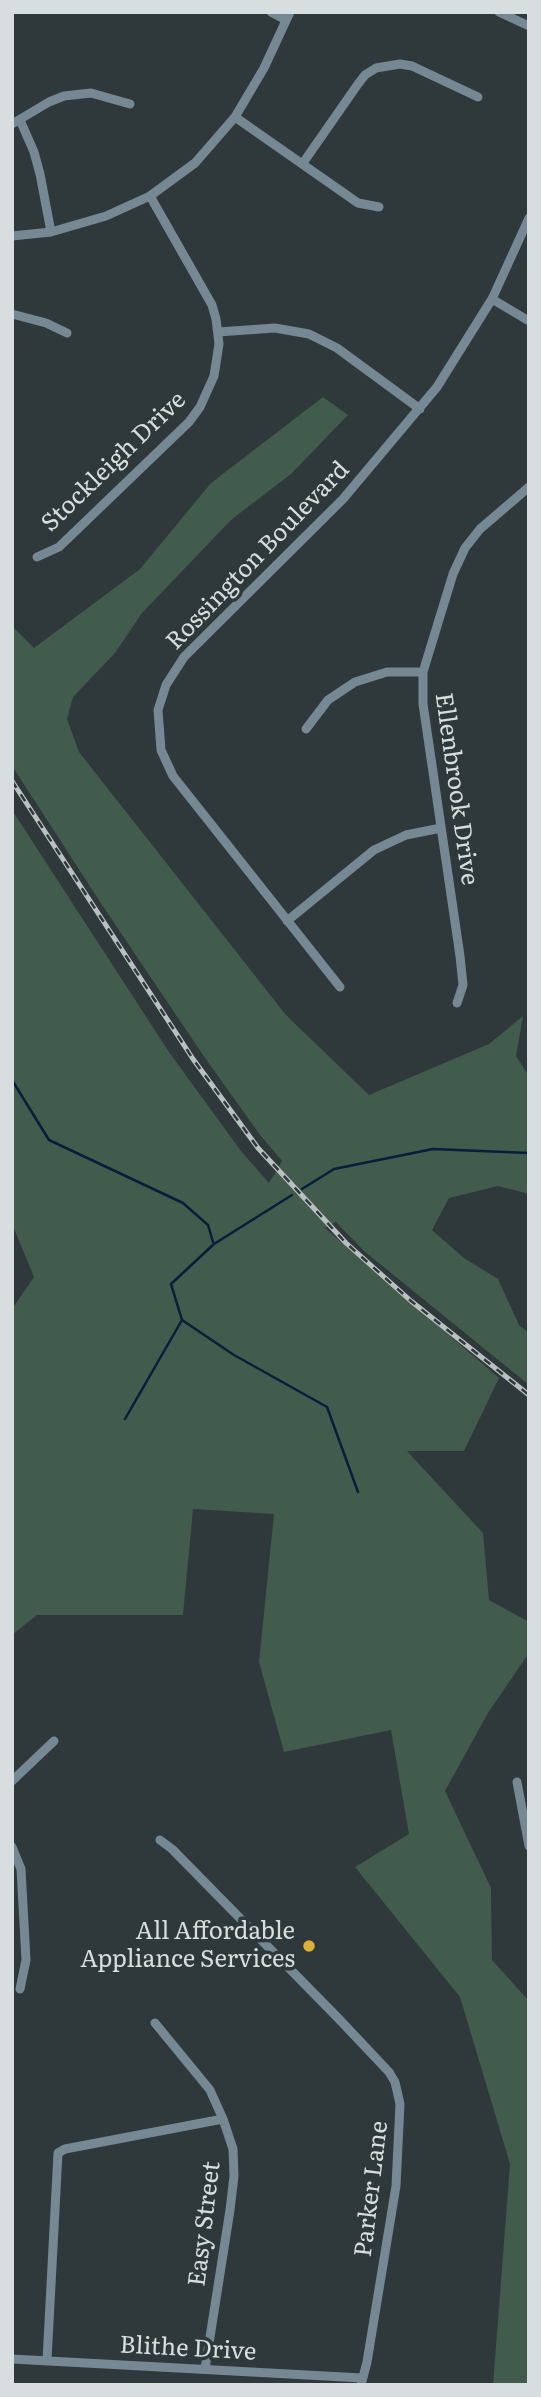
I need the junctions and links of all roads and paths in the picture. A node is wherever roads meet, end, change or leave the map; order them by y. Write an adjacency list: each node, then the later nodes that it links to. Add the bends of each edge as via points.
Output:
1 (271, 12): 3 (street)
2 (499, 12): 4 (street)
3 (288, 16): 7 (street)
4 (529, 26)
5 (478, 97): 9 (street, via 412,66 376,68 358,84)
6 (130, 104): 8 (street, via 107,96 78,94 49,102)
7 (235, 117): 9 (street); 10 (street, via 195,163)
8 (16, 122): 13 (street, via 34,152)
9 (303, 163): 11 (street, via 358,202)
10 (150, 196): 13 (street, via 106,216); 18 (street, Stockleigh Drive, via 204,288)
11 (379, 207)
12 (529, 218): 15 (street, Rossington Boulevard)
13 (51, 232): 14 (street)
14 (12, 236)
15 (492, 299): 17 (street); 20 (street, Rossington Boulevard)
16 (12, 314): 19 (street)
17 (529, 321)
18 (218, 332): 20 (street, via 259,327 309,334 337,348); 22 (street, Stockleigh Drive, via 214,376 189,422 60,547)
19 (67, 334)
20 (420, 409): 26 (street, Rossington Boulevard, via 343,499 184,657 166,685 158,710 161,750 173,776)
21 (529, 487): 23 (street, Ellenbrook Drive, via 465,548)
22 (37, 556)
23 (423, 673): 24 (street, via 387,672 355,682 328,700); 25 (street, Ellenbrook Drive, via 423,704)
24 (306, 729)
25 (441, 828): 26 (street, via 406,835 374,850); 28 (street, Ellenbrook Drive, via 463,985)
26 (287, 921): 27 (street, Rossington Boulevard)
27 (340, 987)
28 (457, 1003)
29 (54, 1741): 30 (street)
30 (12, 1781)
31 (517, 1782): 33 (street)
32 (160, 1840): 41 (street, Parker Lane, via 338,2018 395,2082 400,2104 396,2186)
33 (529, 1846)
34 (12, 1847): 35 (street, via 21,1869 23,1895 26,1961)
35 (20, 1989)
36 (155, 2023): 37 (street, Easy Street, via 210,2090)
37 (223, 2119): 39 (street, via 58,2153); 40 (street, Easy Street, via 233,2149 234,2176)
38 (12, 2358): 39 (street, Blithe Drive)
39 (47, 2360): 40 (street, Blithe Drive)
40 (205, 2369): 41 (street, Blithe Drive)
41 (361, 2381)

